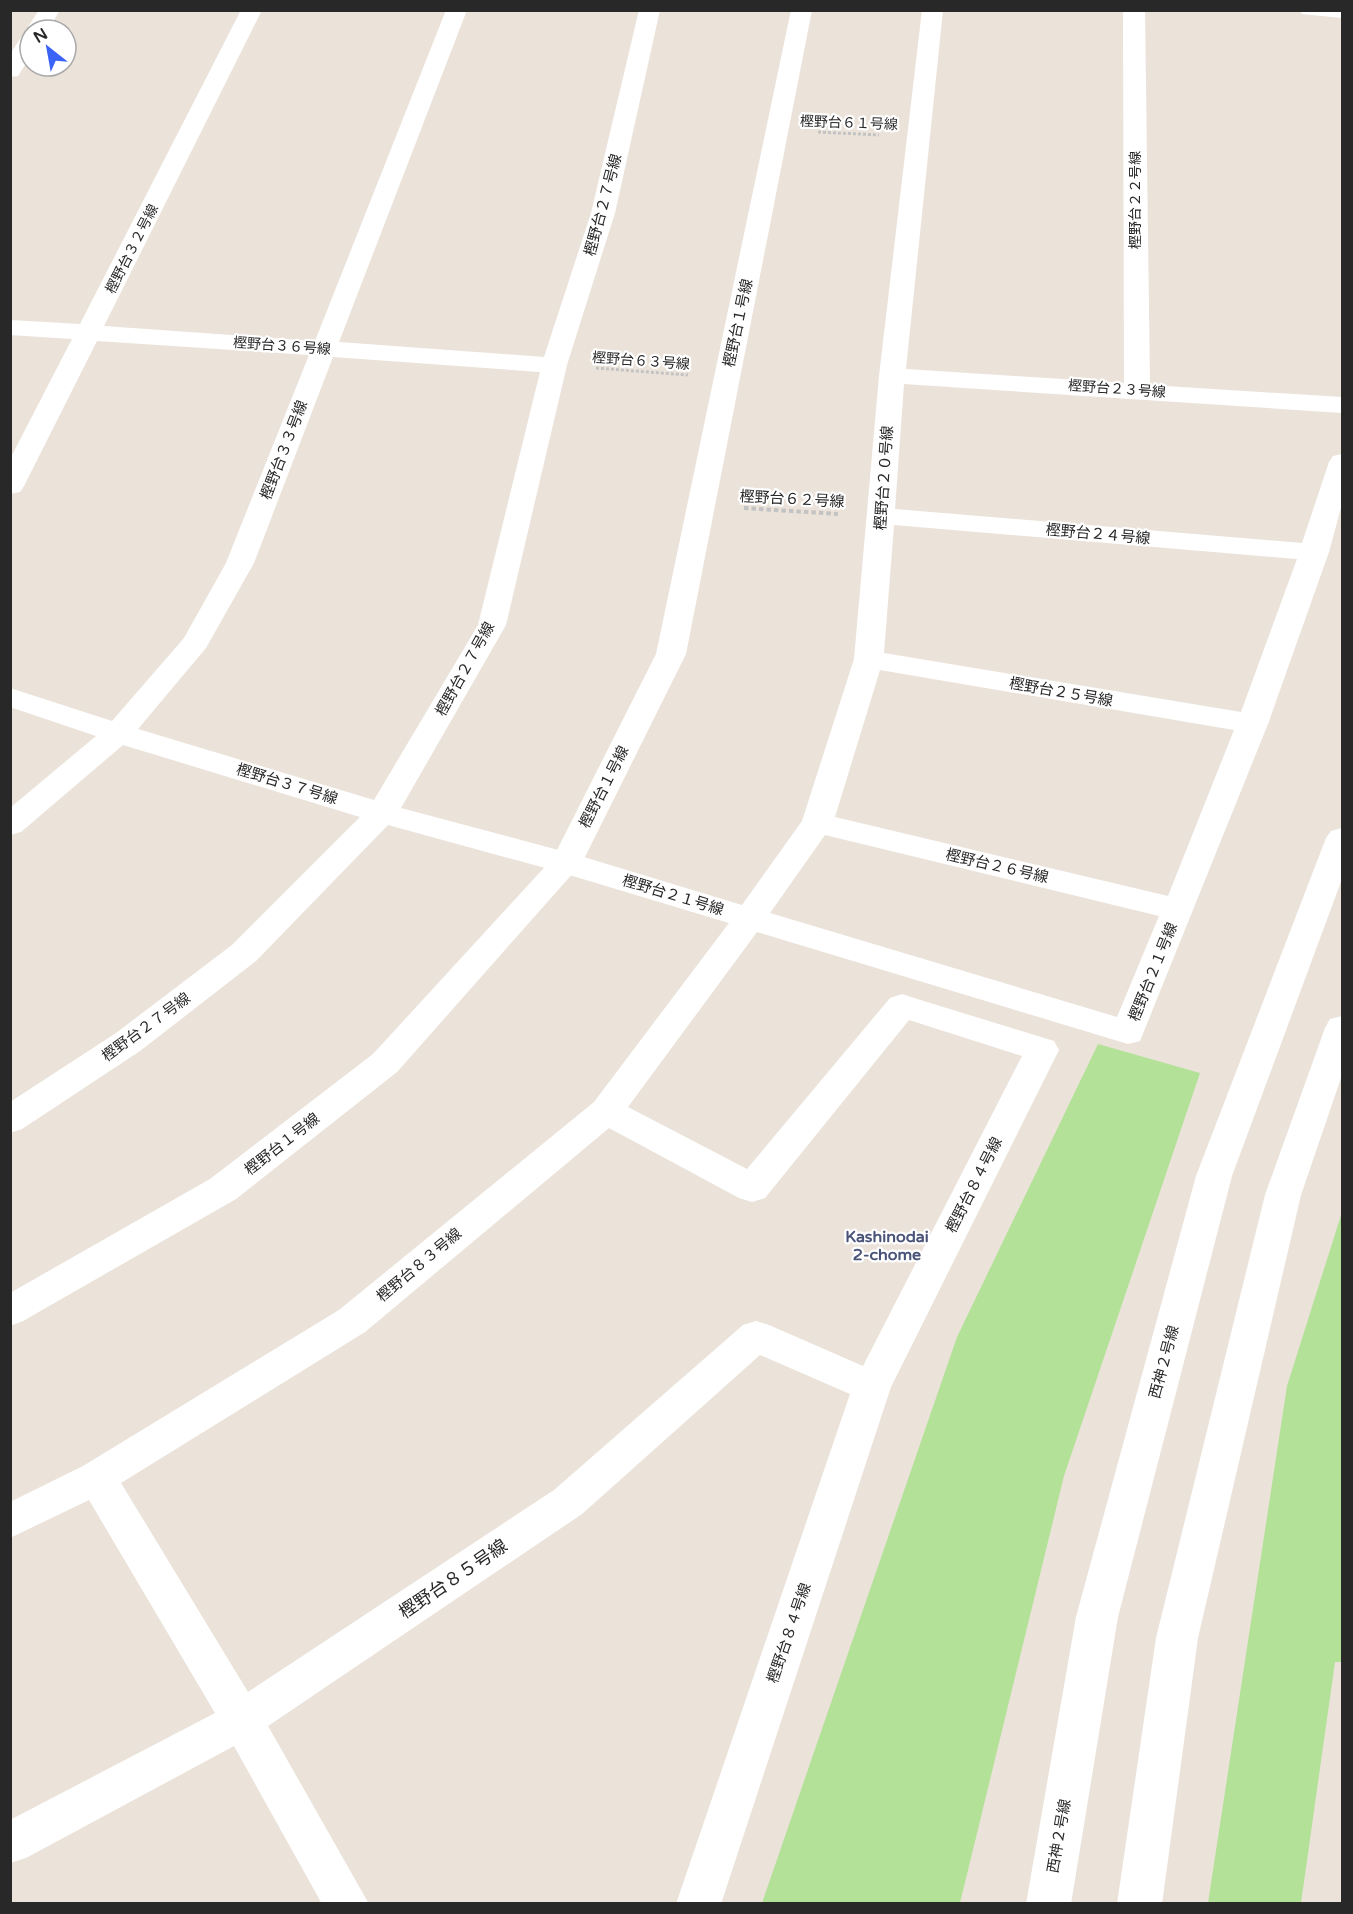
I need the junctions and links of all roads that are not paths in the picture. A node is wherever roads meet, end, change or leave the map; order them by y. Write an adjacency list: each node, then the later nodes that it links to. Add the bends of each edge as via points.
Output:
1 (252, 10): 10 (street, 樫野台３２号線)
2 (457, 10): 11 (street, 樫野台３３号線)
3 (650, 10): 12 (street, 樫野台２７号線, via 603,213)
4 (802, 10): 28 (street, 樫野台１号線, via 671,654)
5 (933, 10): 13 (street, 樫野台２０号線)
6 (1134, 10): 14 (street, 樫野台２２号線)
7 (1309, 10): 8 (street)
8 (1342, 12)
9 (10, 327): 10 (street, 樫野台３６号線)
10 (90, 333): 11 (street, 樫野台３６号線); 17 (street, 樫野台３２号線)
11 (322, 349): 12 (street, 樫野台３６号線); 23 (street, 樫野台３３号線, via 240,563 196,642)
12 (554, 365): 24 (street, 樫野台２７号線, via 492,625)
13 (892, 376): 14 (street, 樫野台２３号線); 18 (street, 樫野台２０号線)
14 (1137, 390): 15 (street, 樫野台２３号線)
15 (1342, 405)
16 (1342, 462): 19 (street, 樫野台２１号線)
17 (10, 486)
18 (882, 516): 19 (street, 樫野台２４号線); 20 (street, 樫野台２０号線)
19 (1315, 552): 22 (street, 樫野台２１号線)
20 (869, 659): 22 (street, 樫野台２５号線); 25 (street, 樫野台２０号線)
21 (10, 697): 23 (street, 樫野台３７号線)
22 (1253, 724): 29 (street, 樫野台２１号線)
23 (118, 733): 24 (street, 樫野台３７号線); 26 (street, 樫野台３３号線)
24 (382, 813): 28 (street, 樫野台３７号線); 33 (street, 樫野台２７号線, via 244,953 128,1042)
25 (817, 824): 29 (street, 樫野台２６号線); 30 (street, 樫野台２０号線)
26 (10, 825)
27 (1342, 838): 42 (street, 西神２号線, via 1214,1176 1097,1617)
28 (566, 863): 30 (street, 樫野台２１号線); 34 (street, 樫野台１号線, via 385,1063 223,1189)
29 (1178, 909): 30 (street, 樫野台２１号線, via 1128,1032)
30 (750, 918): 32 (street, 樫野台８３号線)
31 (1342, 1028): 43 (street, via 1283,1195 1177,1638)
32 (606, 1112): 35 (street, 樫野台８４号線, via 752,1188 902,1005 1042,1050); 36 (street, 樫野台８３号線, via 352,1321)
33 (10, 1120)
34 (10, 1311)
35 (872, 1387): 38 (street, 樫野台８５号線, via 756,1336 568,1502); 41 (street, 樫野台８４号線)
36 (97, 1478): 37 (street, 樫野台８３号線); 38 (street)
37 (10, 1521)
38 (242, 1720): 39 (street, 樫野台８５号線); 40 (street)
39 (10, 1843)
40 (347, 1904)
41 (698, 1904)
42 (1048, 1904)
43 (1139, 1904)

